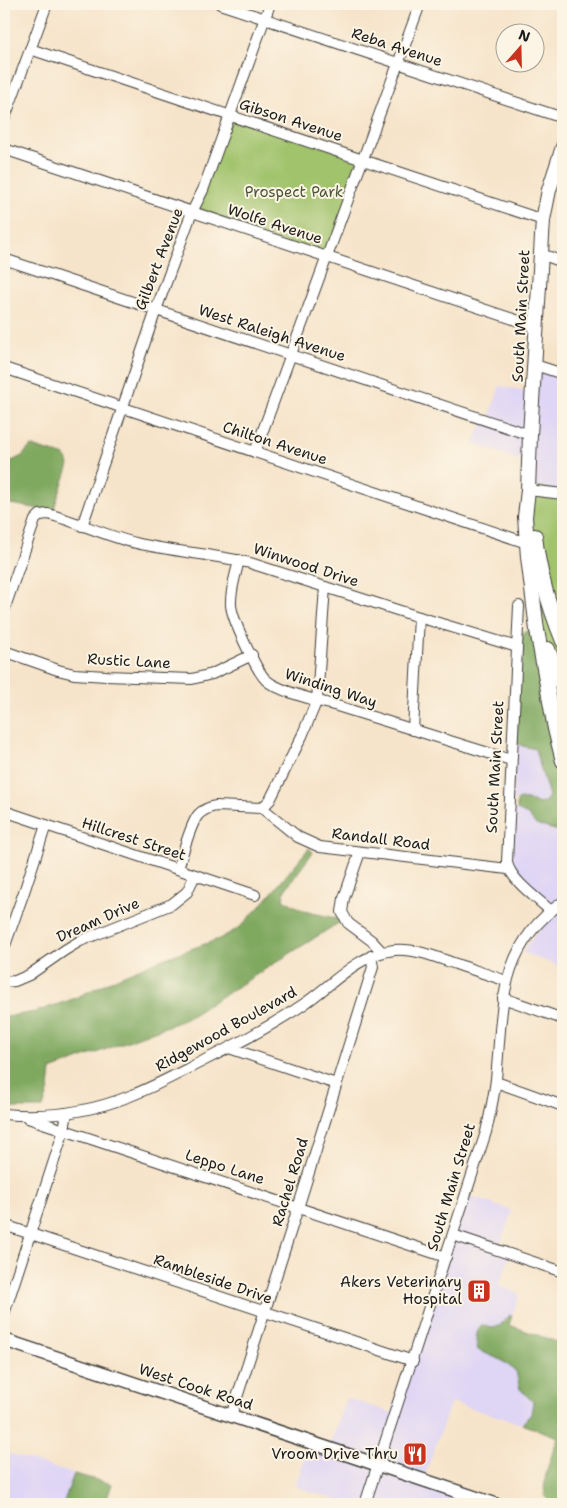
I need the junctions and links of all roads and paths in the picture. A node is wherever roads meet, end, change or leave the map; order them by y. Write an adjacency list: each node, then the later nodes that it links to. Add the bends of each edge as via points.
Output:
1 (47, 4): 6 (street)
2 (220, 4): 5 (street, Reba Avenue)
3 (270, 4): 5 (street, Gilbert Avenue)
4 (420, 4): 7 (street)
5 (264, 18): 7 (street, Reba Avenue); 8 (street, Gilbert Avenue)
6 (30, 50): 8 (street, Gibson Avenue); 10 (street)
7 (398, 63): 9 (street, Reba Avenue); 13 (street)
8 (229, 115): 13 (street, Gibson Avenue); 14 (street, Gilbert Avenue)
9 (563, 118)
10 (4, 120)
11 (563, 147): 15 (highway, South Main Street, via 549,190)
12 (4, 149): 14 (street, Wolfe Avenue)
13 (363, 160): 15 (street, Gibson Avenue); 17 (street)
14 (192, 212): 17 (street, Wolfe Avenue); 20 (street, Gilbert Avenue)
15 (544, 220): 16 (highway, South Main Street)
16 (541, 254): 19 (street); 21 (highway, South Main Street)
17 (326, 257): 21 (street, Wolfe Avenue); 22 (street)
18 (4, 259): 20 (street, West Raleigh Avenue)
19 (563, 262)
20 (156, 310): 22 (street, West Raleigh Avenue); 26 (street, Gilbert Avenue)
21 (537, 327): 23 (highway, South Main Street)
22 (291, 355): 27 (street, West Raleigh Avenue); 28 (street)
23 (535, 365): 25 (street); 27 (highway, South Main Street)
24 (4, 368): 26 (street, Chilton Avenue)
25 (563, 374)
26 (122, 408): 28 (street, Chilton Avenue); 31 (street, Gilbert Avenue)
27 (530, 435): 29 (highway, South Main Street)
28 (255, 452): 32 (street, Chilton Avenue)
29 (528, 490): 30 (street); 32 (highway, South Main Street, via 526,517)
30 (563, 494)
31 (82, 526): 33 (street, Winwood Drive, via 157,548); 37 (street, Winwood Drive, via 48,514 37,517)
32 (531, 544): 35 (highway, South Main Street, via 530,574); 39 (highway, South Main Street)
33 (239, 560): 34 (street, Winwood Drive); 42 (street, Winding Way, via 231,605)
34 (325, 587): 38 (street, Winwood Drive); 44 (street)
35 (535, 602): 43 (highway); 47 (highway, via 537,630)
36 (519, 606): 40 (street, South Main Street)
37 (4, 610)
38 (419, 618): 40 (street, Winwood Drive); 45 (street)
39 (563, 641)
40 (517, 647): 46 (street, South Main Street)
41 (4, 651): 42 (street, Rustic Lane, via 74,674 173,679 212,674)
42 (252, 655): 44 (street, Winding Way, via 268,681)
43 (563, 689)
44 (317, 700): 45 (street, Winding Way); 48 (street, via 270,800)
45 (413, 730): 46 (street, Winding Way)
46 (511, 760): 53 (street, South Main Street)
47 (563, 761)
48 (262, 808): 51 (street, Randall Road, via 305,841 320,847); 52 (street, via 223,806 204,810 196,818)
49 (4, 811): 50 (street, Hillcrest Street)
50 (46, 825): 52 (street, Hillcrest Street); 58 (street)
51 (360, 852): 53 (street, Randall Road); 59 (street, via 342,912 348,923 372,940)
52 (178, 869): 54 (street, Hillcrest Street)
53 (508, 869): 57 (street)
54 (195, 875): 55 (street, Hillcrest Street); 62 (street, Dream Drive, via 187,892 172,904 80,941 29,975)
55 (255, 895)
56 (563, 902): 57 (street, South Main Street)
57 (551, 911): 61 (street, South Main Street, via 529,935)
58 (4, 948)
59 (382, 952): 60 (street, Ridgewood Boulevard); 61 (street, Ridgewood Boulevard, via 416,951)
60 (372, 956): 65 (street, Ridgewood Boulevard, via 287,1015); 67 (street, Rachel Road, via 373,968)
61 (506, 981): 63 (street, South Main Street)
62 (4, 982)
63 (503, 998): 64 (street); 66 (street, South Main Street)
64 (563, 1019)
65 (229, 1048): 67 (street); 69 (street, Ridgewood Boulevard, via 129,1097)
66 (496, 1082): 68 (street); 76 (street, South Main Street, via 486,1132)
67 (336, 1084): 73 (street, Rachel Road)
68 (563, 1106)
69 (67, 1113): 71 (street, Ridgewood Boulevard); 72 (street)
70 (4, 1114): 71 (street, Ridgewood Boulevard)
71 (22, 1116): 72 (street, Leppo Lane)
72 (64, 1130): 73 (street, Leppo Lane); 75 (street)
73 (298, 1208): 77 (street, Leppo Lane); 79 (street, Rachel Road)
74 (4, 1225): 75 (street, Rambleside Drive)
75 (31, 1233): 79 (street, Rambleside Drive); 80 (street)
76 (453, 1235): 77 (street, South Main Street); 78 (street)
77 (446, 1257): 82 (street, South Main Street)
78 (563, 1272)
79 (265, 1312): 82 (street, Rambleside Drive); 83 (street, Rachel Road)
80 (4, 1314)
81 (4, 1340): 83 (main road, West Cook Road)
82 (412, 1361): 84 (street, South Main Street)
83 (231, 1416): 84 (main road, West Cook Road)
84 (378, 1465): 85 (street, South Main Street); 86 (main road, West Cook Road)
85 (365, 1504)
86 (495, 1504)

